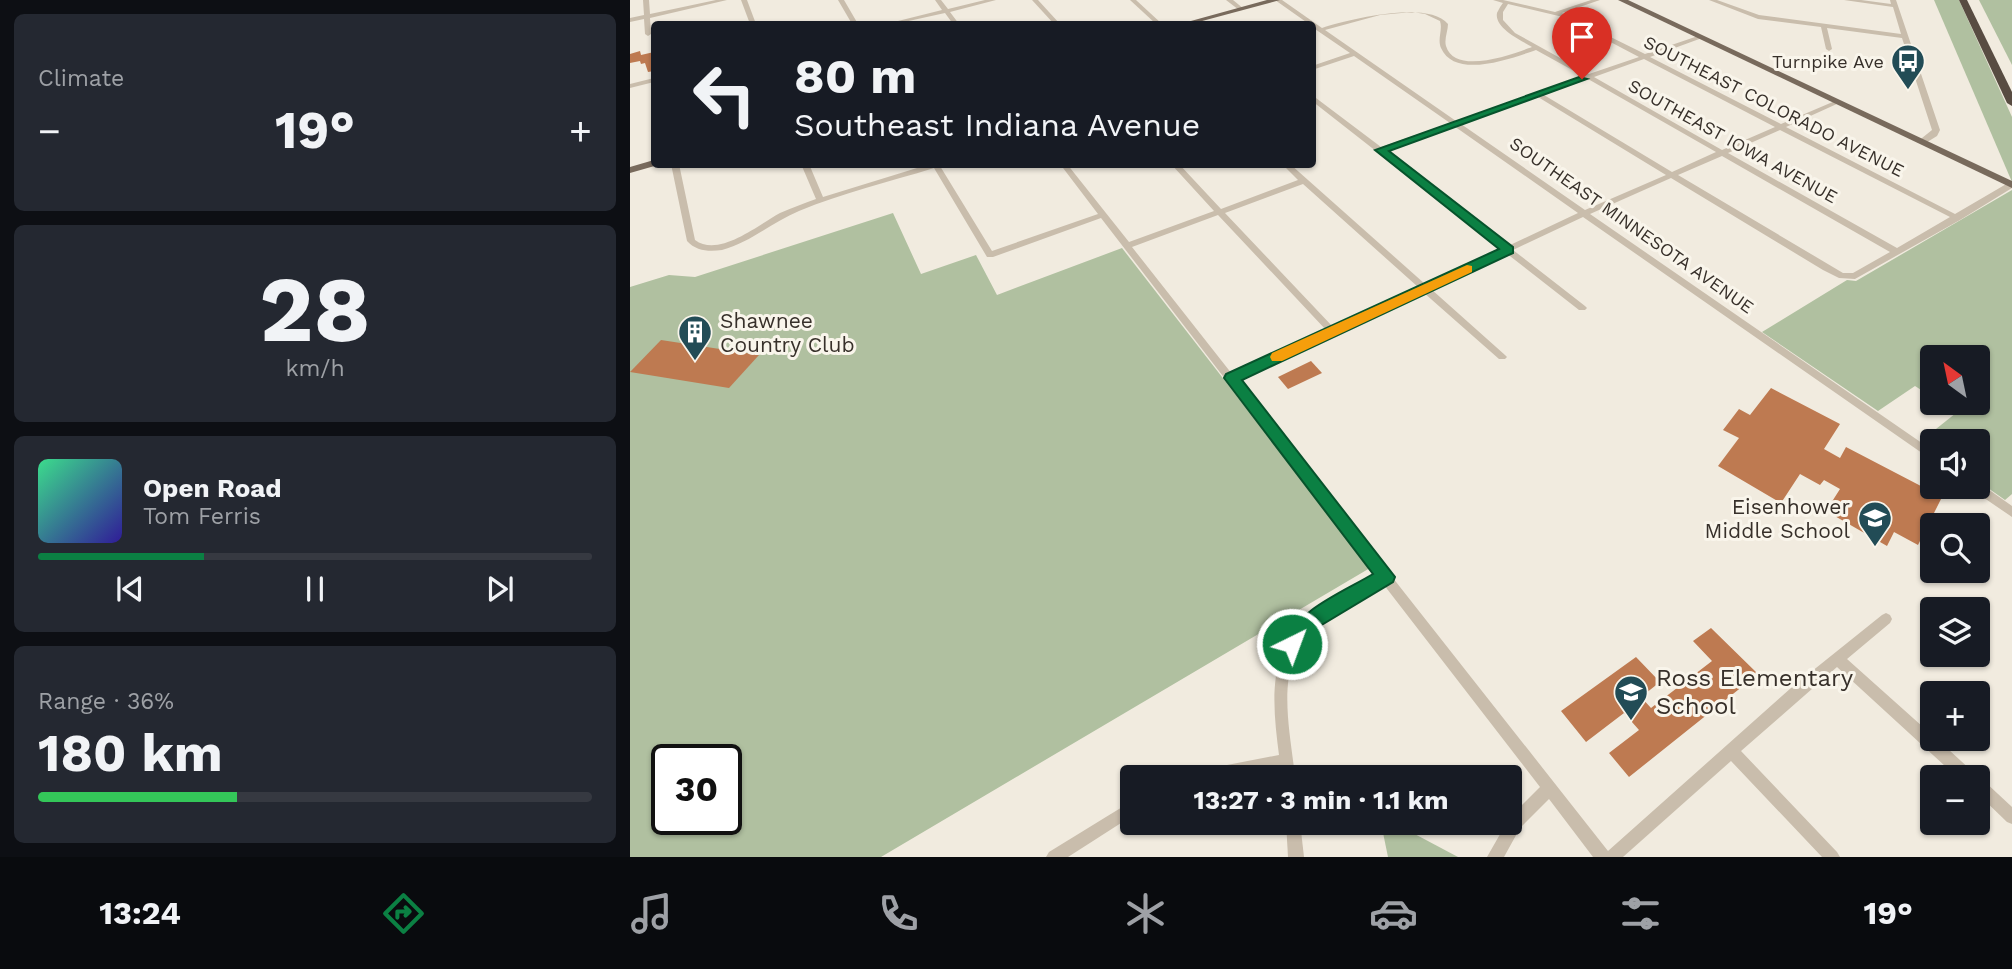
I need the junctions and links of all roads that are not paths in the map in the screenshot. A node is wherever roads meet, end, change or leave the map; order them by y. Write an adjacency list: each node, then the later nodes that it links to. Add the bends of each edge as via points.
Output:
1 (646, 0): 23 (street)
2 (724, 0): 23 (street)
3 (744, 0): 25 (street)
4 (841, 0): 26 (street)
5 (938, 0): 21 (street)
6 (993, 0): 21 (street)
7 (1035, 0): 29 (street)
8 (1133, 0): 30 (street)
9 (1229, 0): 20 (street)
10 (1277, 0): 20 (main road); 32 (street, SOUTHEAST MINNESOTA AVENUE)
11 (1496, 0): 19 (street, SOUTHEAST COLORADO AVENUE)
12 (1597, 0): 22 (street)
13 (1622, 0): 38 (main road)
14 (1712, 0): 33 (street, via 1754,16)
15 (1847, 0): 18 (street)
16 (1964, 0): 51 (highway)
17 (1974, 0): 45 (highway)
18 (1894, 3): 37 (street)
19 (1505, 4): 22 (street, SOUTHEAST COLORADO AVENUE); 39 (street, SOUTHEAST IOWA AVENUE, via 1499,15 1501,23)
20 (1241, 9): 31 (main road)
21 (946, 11): 27 (street); 28 (street)
22 (1557, 13): 42 (street, SOUTHEAST COLORADO AVENUE)
23 (649, 16): 24 (street); 36 (street)
24 (630, 20)
25 (752, 21)
26 (853, 21)
27 (902, 21)
28 (954, 21)
29 (1055, 21)
30 (1156, 21)
31 (1195, 21)
32 (1307, 21)
33 (1824, 26): 37 (street); 40 (street)
34 (1316, 27): 35 (street, SOUTHEAST MINNESOTA AVENUE)
35 (1320, 30): 39 (street, via 1385,11 1410,9 1442,19 1445,50 1463,62 1486,64); 41 (street, SOUTHEAST MINNESOTA AVENUE)
36 (648, 34)
37 (1905, 36): 54 (street, via 1936,130)
38 (1700, 37): 42 (street); 50 (main road)
39 (1536, 48): 44 (street, SOUTHEAST IOWA AVENUE)
40 (1829, 49)
41 (1355, 54): 43 (street); 52 (street, SOUTHEAST MINNESOTA AVENUE)
42 (1644, 57): 44 (street); 53 (street, SOUTHEAST COLORADO AVENUE)
43 (1316, 67)
44 (1587, 77): 48 (street); 56 (street, SOUTHEAST IOWA AVENUE)
45 (2012, 78)
46 (651, 81): 47 (street)
47 (630, 86)
48 (1538, 94): 52 (street); 66 (street)
49 (1316, 100): 55 (street)
50 (1837, 102): 53 (street); 54 (main road)
51 (2012, 103)
52 (1455, 123): 55 (street); 71 (street, SOUTHEAST MINNESOTA AVENUE)
53 (1780, 127): 56 (street); 73 (street, SOUTHEAST COLORADO AVENUE)
54 (1921, 142): 68 (main road)
55 (1381, 150): 75 (street)
56 (1721, 153): 66 (street); 76 (street, SOUTHEAST IOWA AVENUE)
57 (651, 164): 65 (main road)
58 (676, 168): 69 (street, via 691,241 705,248 731,244 780,216)
59 (807, 168): 69 (street)
60 (927, 168): 69 (street)
61 (939, 168): 72 (street, via 990,256)
62 (1065, 168): 72 (street)
63 (1178, 168): 70 (street)
64 (1289, 168): 67 (street)
65 (630, 170)
66 (1671, 176): 71 (street); 76 (street, via 1836,274 1855,276)
67 (1303, 181): 70 (street); 77 (street)
68 (2012, 185): 73 (street)
69 (821, 201)
70 (1219, 212): 74 (street); 79 (street)
71 (1585, 213): 75 (street); 82 (street, SOUTHEAST MINNESOTA AVENUE)
72 (1102, 215): 74 (street)
73 (1957, 218): 76 (street)
74 (1127, 246): 81 (street)
75 (1508, 250): 77 (street); 78 (street)
76 (1897, 252)
77 (1425, 289): 79 (street); 80 (street)
78 (1582, 308)
79 (1332, 331): 81 (street)
80 (1502, 357)
81 (1232, 378): 85 (street)
82 (1920, 448)
83 (1990, 497): 84 (street)
84 (2012, 512)
85 (1386, 577): 89 (street, via 1313,620 1292,644 1279,687); 93 (street)
86 (1886, 619): 87 (street)
87 (1838, 659): 88 (street); 92 (street)
88 (1732, 752): 102 (street); 103 (street)
89 (1287, 760): 90 (street); 91 (street)
90 (1262, 765)
91 (1287, 765)
92 (1955, 765)
93 (1549, 788): 100 (street, via 1515,823); 101 (street)
94 (1990, 796): 96 (street)
95 (1120, 816): 98 (street)
96 (2012, 817)
97 (1294, 835): 99 (street)
98 (1054, 857)
99 (1296, 857)
100 (1495, 857)
101 (1603, 857)
102 (1612, 857)
103 (1832, 857)

